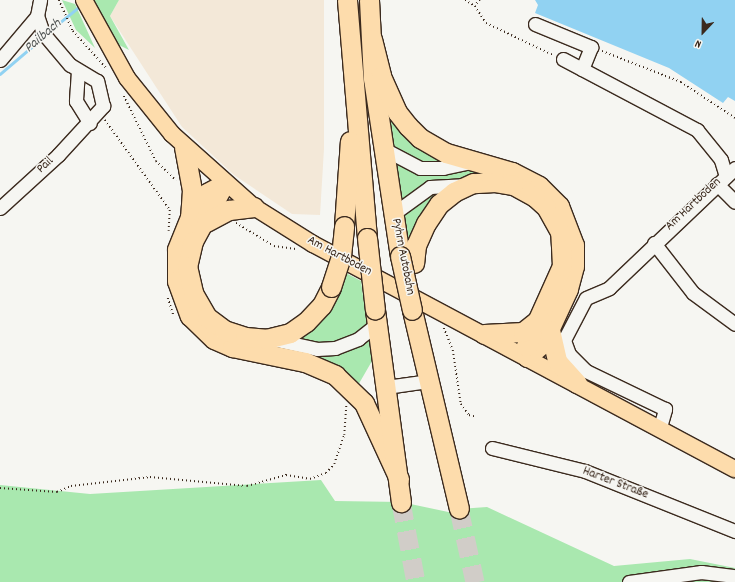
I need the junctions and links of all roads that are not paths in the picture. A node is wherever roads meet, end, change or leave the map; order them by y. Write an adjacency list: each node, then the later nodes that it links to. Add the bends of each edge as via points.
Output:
1 (40, 0): 5 (street)
2 (346, 0): 12 (highway)
3 (369, 0): 7 (highway, Pyhrn Autobahn)
4 (85, 3): 14 (main road, Am Hartboden, via 127,78)
5 (38, 20): 9 (street); 11 (street, via 53,47)
6 (535, 24): 10 (street, via 591,47)
7 (372, 39): 15 (highway, Pyhrn Autobahn); 16 (highway, via 381,76 398,112 408,126 433,146)
8 (563, 59): 10 (street)
9 (0, 60)
10 (582, 69): 17 (street, via 697,130 721,160)
11 (78, 71): 13 (street, via 76,101); 13 (street, Pail, via 96,81 103,106)
12 (354, 112): 27 (highway, bridge); 31 (highway, bridge, via 341,256 331,287 322,305 306,322 290,332)
13 (90, 123): 22 (street, Pail)
14 (184, 147): 18 (main road, Am Hartboden); 24 (highway)
15 (382, 148): 16 (street, via 420,168 443,168); 23 (highway, Pyhrn Autobahn)
16 (472, 162): 28 (highway, via 525,178 549,194 566,217 574,244 574,266)
17 (726, 176): 20 (street); 25 (street, Am Hartboden)
18 (224, 184): 21 (main road, Am Hartboden); 24 (highway)
19 (468, 186): 23 (street, via 447,184 430,187); 26 (highway, via 439,204); 28 (highway, via 495,182 526,190 546,207 556,223 562,244 562,266)
20 (735, 202)
21 (254, 207): 24 (highway, via 229,210); 30 (main road, Am Hartboden, via 313,244)
22 (0, 208)
23 (393, 214): 26 (highway, Pyhrn Autobahn)
24 (198, 219): 31 (highway, via 187,266 199,305 224,330 245,337); 39 (highway, via 177,250 176,267 180,294 190,316 214,339 232,347 305,362 335,375 364,403)
25 (654, 243): 29 (street, via 693,293); 36 (street, Am Hartboden, via 609,288 586,298 564,340 569,354 586,371 665,410)
26 (407, 260): 33 (highway, Pyhrn Autobahn, bridge, via 412,310)
27 (376, 317): 31 (street, via 358,339 335,348 317,349); 35 (highway)
28 (546, 324): 30 (highway, via 523,332); 32 (highway, via 537,351); 34 (highway, via 557,361)
29 (735, 324)
30 (484, 334): 32 (main road, Am Hartboden)
31 (267, 338)
32 (527, 357): 34 (main road, Am Hartboden)
33 (428, 381): 35 (street); 41 (highway, Pyhrn Autobahn)
34 (577, 383): 36 (main road, Am Hartboden)
35 (386, 387): 39 (highway)
36 (660, 427): 38 (main road, Am Hartboden)
37 (492, 448): 42 (street, Harter Straße, via 586,471)
38 (735, 469)
39 (398, 479): 40 (highway)
40 (401, 502)
41 (459, 509)
42 (735, 531)
43 (735, 576): 44 (street, via 701,572)
44 (629, 582)

